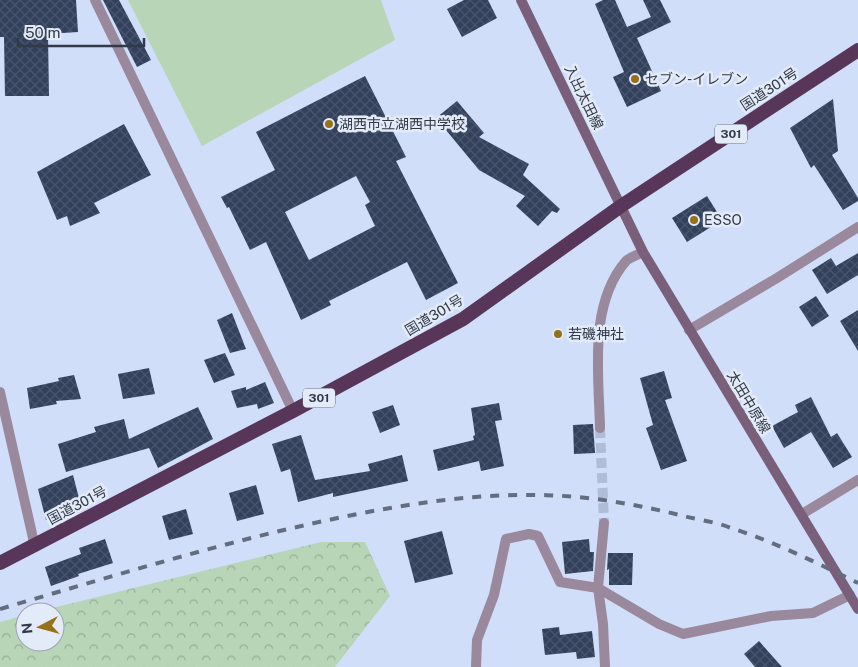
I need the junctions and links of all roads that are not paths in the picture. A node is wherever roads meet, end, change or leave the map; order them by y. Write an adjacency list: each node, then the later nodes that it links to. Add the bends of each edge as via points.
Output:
1 (95, 0): 9 (street)
2 (521, 0): 4 (main road, 入出太田線)
3 (858, 50): 4 (highway, 国道301号 / 301)
4 (621, 206): 6 (main road, 太田中原線); 9 (highway, 国道301号 / 301, via 462,319)
5 (858, 227): 7 (street)
6 (643, 252): 7 (main road, 太田中原線); 10 (street, via 627,260 612,286 601,318)
7 (689, 330): 12 (main road, 太田中原線)
8 (0, 392): 14 (street)
9 (293, 411): 14 (highway, 国道301号 / 301)
10 (600, 428)
11 (858, 480): 12 (street)
12 (802, 514): 17 (main road, 太田中原線)
13 (604, 523): 16 (street)
14 (35, 547): 15 (highway, 国道301号 / 301)
15 (0, 563)
16 (598, 588): 17 (street, via 659,624 683,634 771,616 813,613); 19 (street, via 560,582 538,536 529,534 506,539 494,595 477,640); 20 (street)
17 (850, 595): 18 (main road, 太田中原線)
18 (858, 609)
19 (476, 667)
20 (605, 667)

